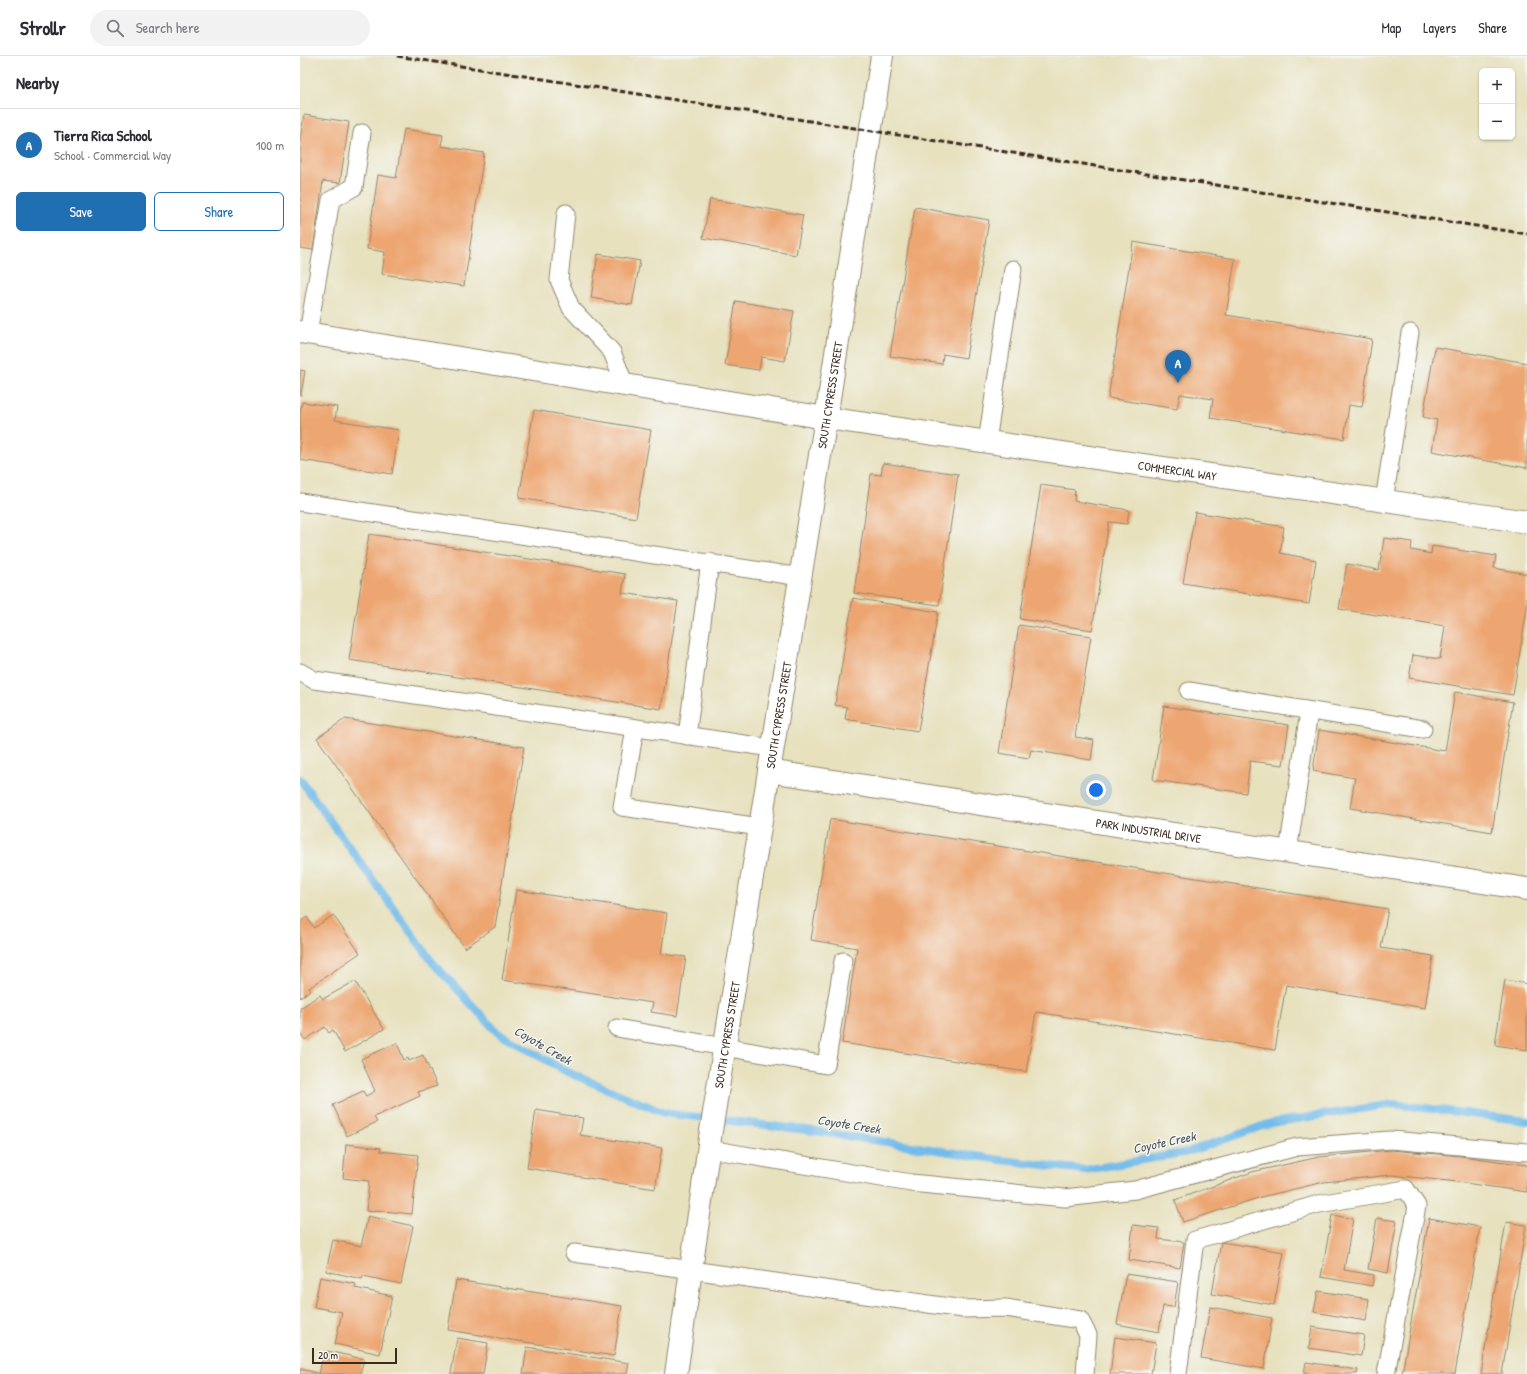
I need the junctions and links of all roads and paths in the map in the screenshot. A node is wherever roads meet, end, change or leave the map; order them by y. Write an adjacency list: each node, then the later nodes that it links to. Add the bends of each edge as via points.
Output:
1 (882, 56): 8 (street, SOUTH CYPRESS STREET)
2 (362, 133): 5 (lane, via 354,187 331,200)
3 (566, 213): 7 (lane, via 559,280 572,308 612,352)
4 (1013, 269): 9 (lane)
5 (304, 333): 7 (street, COMMERCIAL WAY)
6 (1410, 334): 10 (lane)
7 (625, 386): 8 (street, COMMERCIAL WAY)
8 (826, 418): 9 (street, COMMERCIAL WAY); 14 (street, SOUTH CYPRESS STREET)
9 (987, 442): 10 (street, COMMERCIAL WAY)
10 (1384, 501): 12 (street, COMMERCIAL WAY)
11 (300, 502): 13 (lane)
12 (1527, 522)
13 (710, 562): 14 (lane); 20 (lane)
14 (801, 577): 21 (street, SOUTH CYPRESS STREET)
15 (300, 672): 18 (lane, via 314,680)
16 (1189, 691): 17 (lane)
17 (1309, 712): 19 (lane); 24 (lane)
18 (635, 728): 20 (lane); 23 (lane, via 622,807)
19 (1424, 729)
20 (687, 736): 21 (lane)
21 (772, 748): 22 (street, SOUTH CYPRESS STREET)
22 (769, 771): 23 (street, SOUTH CYPRESS STREET); 24 (street, PARK INDUSTRIAL DRIVE)
23 (760, 827): 28 (street, SOUTH CYPRESS STREET)
24 (1288, 852): 25 (street, PARK INDUSTRIAL DRIVE)
25 (1527, 889)
26 (843, 961): 28 (lane, via 826,1065)
27 (617, 1028): 28 (lane)
28 (725, 1048): 29 (street, SOUTH CYPRESS STREET)
29 (710, 1140): 30 (lane, via 911,1182 1065,1198 1135,1190 1297,1147 1391,1140); 32 (street, SOUTH CYPRESS STREET)
30 (1527, 1152)
31 (574, 1253): 32 (lane)
32 (691, 1271): 33 (street, SOUTH CYPRESS STREET); 34 (lane, via 963,1309 1006,1308 1080,1320 1088,1335)
33 (676, 1374)
34 (1085, 1374)
35 (1178, 1374): 36 (lane, via 1195,1240 1319,1204 1406,1189 1417,1206)
36 (1386, 1374)

